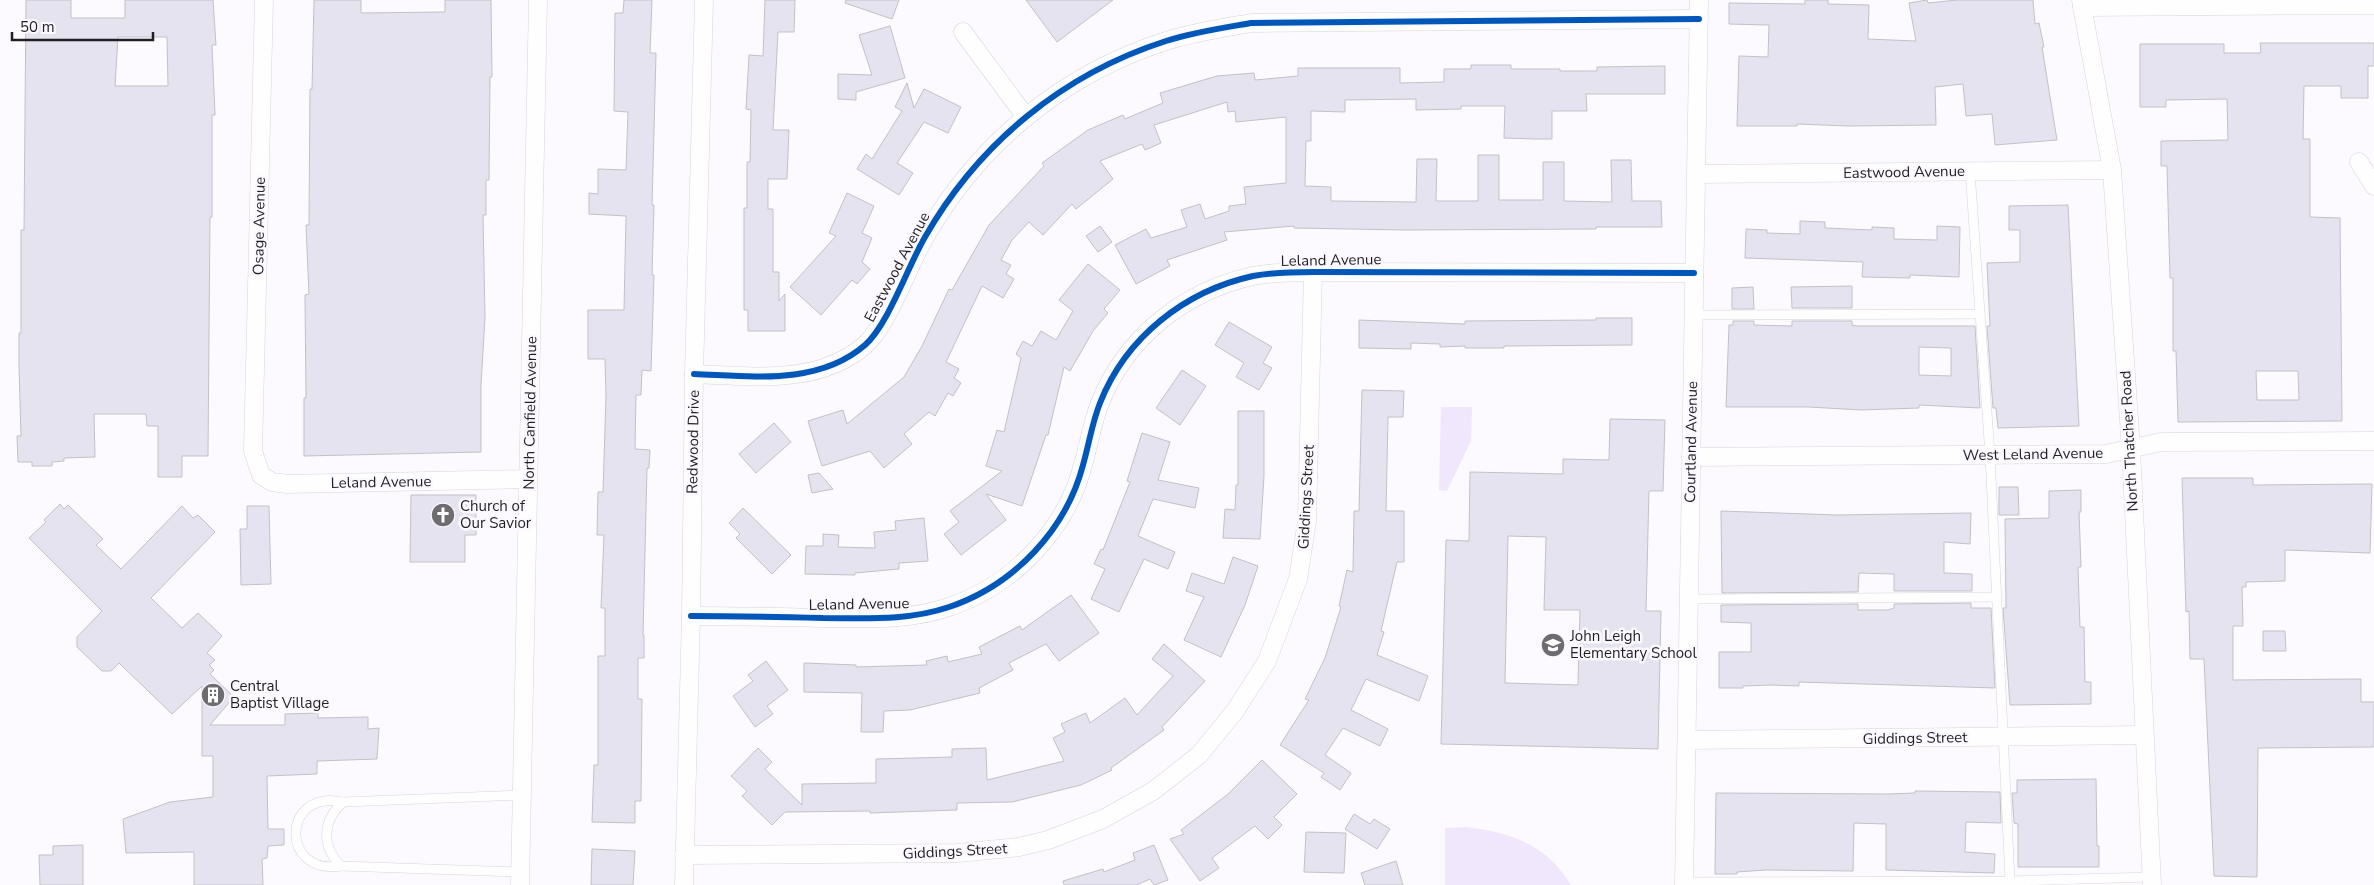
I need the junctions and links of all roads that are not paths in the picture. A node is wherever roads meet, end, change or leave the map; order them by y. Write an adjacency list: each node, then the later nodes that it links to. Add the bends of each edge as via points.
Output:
1 (264, 0): 22 (street, Osage Avenue)
2 (538, 0): 25 (street, North Canfield Avenue)
3 (704, 0): 19 (street, Redwood Drive)
4 (1699, 0): 7 (street, Courtland Avenue)
5 (2081, 3): 6 (street); 11 (street, North Thatcher Road)
6 (2374, 5)
7 (1699, 18): 9 (street, Eastwood Avenue, via 1251,23 1205,30 1126,56 1057,92); 13 (street, Courtland Avenue)
8 (963, 32): 9 (street)
9 (1026, 116): 19 (street, Eastwood Avenue, via 994,144 947,202 910,264 881,326 865,345 843,360 791,375)
10 (2359, 162): 14 (street)
11 (2112, 170): 12 (street, Eastwood Avenue); 21 (street, North Thatcher Road)
12 (1970, 171): 13 (street, Eastwood Avenue); 17 (lane)
13 (1696, 174): 16 (street, Courtland Avenue)
14 (2374, 186)
15 (1313, 272): 16 (street, Leland Avenue); 28 (street, Leland Avenue, via 1279,272 1228,283 1184,304 1148,331 1122,363 1101,401 1083,465 1066,509 1043,543 989,588 951,607 907,618); 34 (street, Giddings Street, via 1307,521 1298,579 1266,661 1235,711 1199,755 1153,791 1103,819 1048,840 1019,847 958,853)
16 (1694, 272): 18 (street, Courtland Avenue)
17 (1980, 314): 18 (lane); 23 (lane)
18 (1693, 315): 24 (street, Courtland Avenue)
19 (694, 374): 28 (street, Redwood Drive)
20 (2374, 441): 21 (street, West Leland Avenue, via 2161,442)
21 (2131, 449): 23 (street, West Leland Avenue, via 2106,454); 29 (street, North Thatcher Road)
22 (253, 451): 25 (street, Leland Avenue, via 261,475 272,482 287,484)
23 (1990, 455): 24 (street, West Leland Avenue); 26 (lane)
24 (1691, 457): 27 (street, Courtland Avenue)
25 (528, 479): 32 (street, North Canfield Avenue)
26 (1996, 597): 27 (lane); 30 (lane)
27 (1689, 599): 31 (street, Courtland Avenue)
28 (691, 616): 34 (street, Redwood Drive)
29 (2144, 735): 30 (street, Giddings Street); 38 (street, North Thatcher Road)
30 (2004, 737): 31 (street, Giddings Street); 37 (lane)
31 (1687, 740): 39 (street, Courtland Avenue)
32 (522, 795): 33 (lane); 36 (street, North Canfield Avenue)
33 (343, 802): 35 (lane, via 328,821 326,834 327,847); 35 (lane, via 321,800 311,805 300,817 295,833 301,853 309,861 330,868)
34 (684, 855): 40 (street, Redwood Drive)
35 (341, 866): 36 (lane)
36 (520, 878)
37 (2010, 881): 38 (lane); 39 (lane)
38 (2152, 881)
39 (1684, 884)
40 (684, 885)

